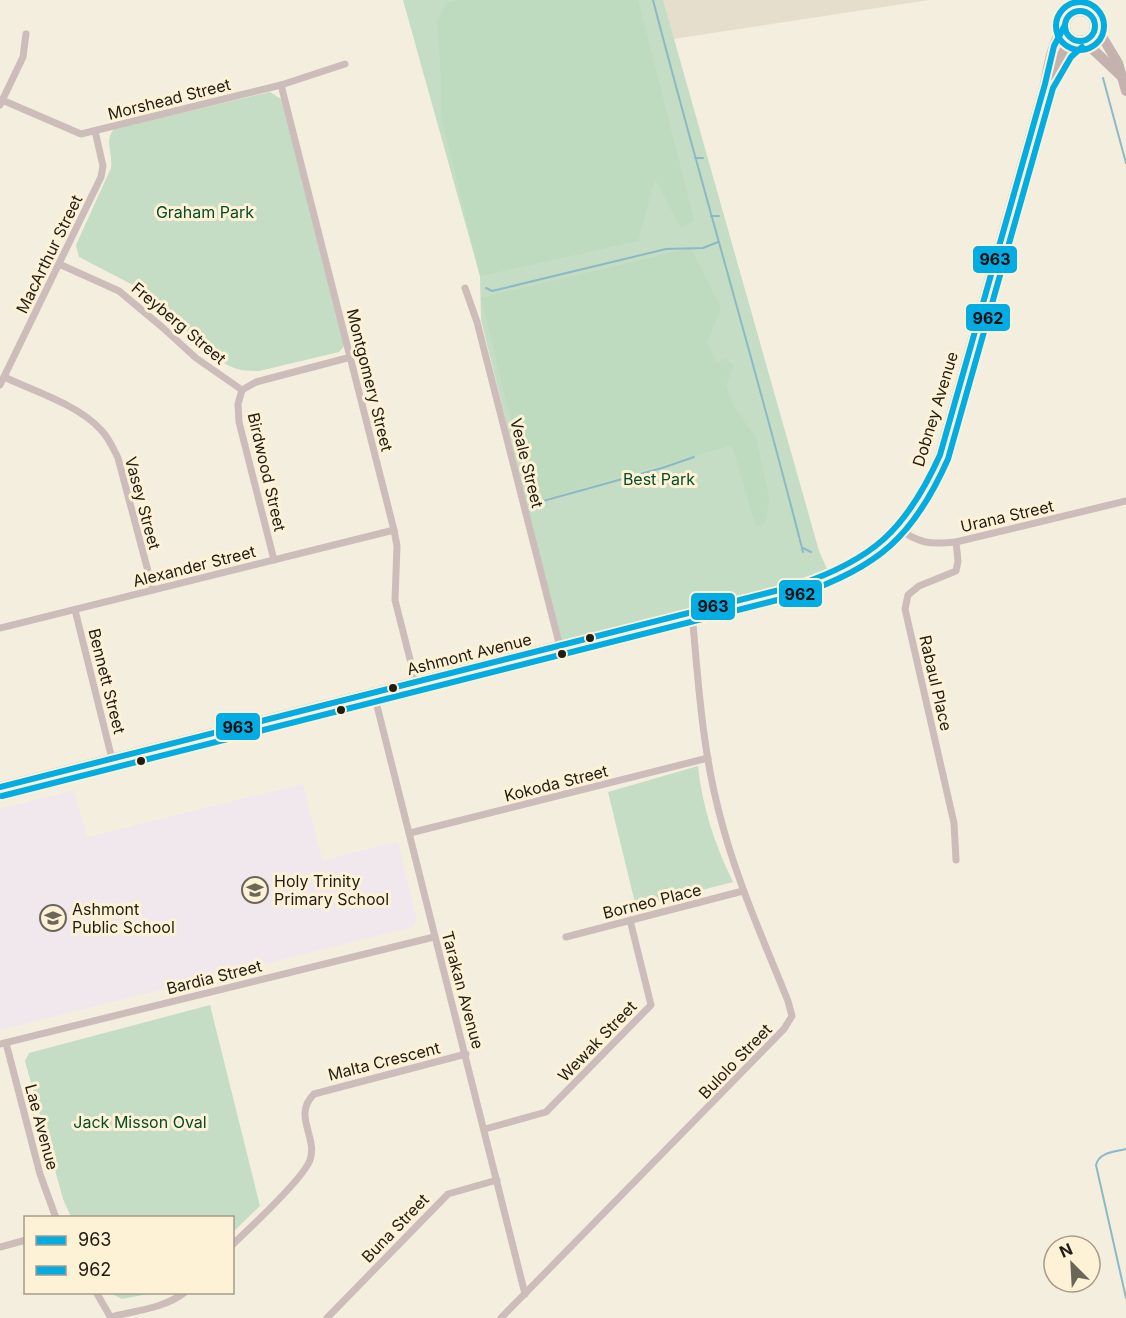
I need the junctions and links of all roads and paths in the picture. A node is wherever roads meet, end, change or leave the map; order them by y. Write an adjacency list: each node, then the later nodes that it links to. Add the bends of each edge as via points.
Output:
1 (1075, 0): 4 (street, Dobney Avenue)
2 (1089, 0): 3 (street)
3 (1089, 14): 4 (street, via 1077,11); 5 (street)
4 (1068, 20): 7 (street, via 1069,36); 10 (street, Dobney Avenue, via 1054,44)
5 (1095, 25): 7 (street, via 1091,35); 9 (street)
6 (26, 34): 13 (street, via 23,57)
7 (1080, 40): 9 (street); 10 (street, Dobney Avenue, via 1064,51)
8 (345, 64): 11 (street, Morshead Street)
9 (1121, 75): 12 (street)
10 (1045, 84): 22 (street, Dobney Avenue, via 940,454 922,493)
11 (281, 85): 14 (street, Morshead Street); 17 (street, Montgomery Street)
12 (1126, 91)
13 (1, 103): 14 (street, Morshead Street, via 77,134)
14 (95, 131): 15 (street, MacArthur Street, via 103,171)
15 (60, 264): 18 (street, MacArthur Street); 20 (street, Freyberg Street, via 130,299 196,358)
16 (465, 288): 30 (street, Veale Street)
17 (351, 357): 20 (street, via 256,381); 23 (street, Montgomery Street)
18 (4, 376): 19 (street, MacArthur Street); 26 (street, Vasey Street, via 76,410 108,438 118,458)
19 (0, 385)
20 (242, 390): 25 (street, Birdwood Street, via 239,422)
21 (1126, 501): 24 (street, Urana Street)
22 (897, 528): 24 (street, Urana Street, via 924,543); 28 (street, Ashmont Avenue, via 866,556 821,579)
23 (394, 530): 25 (street, Alexander Street); 31 (street, Montgomery Street, via 395,600)
24 (956, 542): 37 (street, Rabaul Place, via 956,571 919,586 908,595 905,609 954,823)
25 (274, 560): 26 (street, Alexander Street)
26 (153, 590): 27 (street, Alexander Street)
27 (75, 610): 29 (street, Alexander Street); 34 (street, Bennett Street)
28 (692, 613): 30 (street, Ashmont Avenue); 33 (street, Bulolo Street)
29 (0, 628)
30 (560, 647): 31 (street, Ashmont Avenue)
31 (416, 683): 32 (street, Ashmont Avenue)
32 (374, 694): 34 (street, Ashmont Avenue); 36 (street, Tarakan Avenue)
33 (708, 758): 36 (street, Kokoda Street); 38 (street, Bulolo Street, via 725,837)
34 (112, 759): 35 (street, Ashmont Avenue)
35 (0, 787)
36 (410, 833): 40 (street, Tarakan Avenue)
37 (956, 860)
38 (743, 891): 39 (street, Borneo Place); 52 (street, Bulolo Street, via 791,1009 789,1023)
39 (630, 920): 41 (street, Borneo Place); 44 (street, Wewak Street, via 651,1005 546,1112)
40 (434, 937): 42 (street, Bardia Street); 43 (street, Tarakan Avenue)
41 (566, 937)
42 (3, 1044): 46 (street, Lae Avenue)
43 (466, 1054): 44 (street, Tarakan Avenue); 48 (street, Malta Crescent, via 314,1094 304,1110 310,1162)
44 (485, 1129): 45 (street, Tarakan Avenue)
45 (497, 1180): 52 (street, Tarakan Avenue); 54 (street, Buna Street, via 448,1194)
46 (55, 1216)
47 (24, 1240): 49 (street)
48 (234, 1243)
49 (0, 1246)
50 (97, 1294): 53 (street)
51 (184, 1294): 53 (street)
52 (525, 1294): 55 (street, Bulolo Street)
53 (111, 1318)
54 (327, 1318)
55 (501, 1318)

